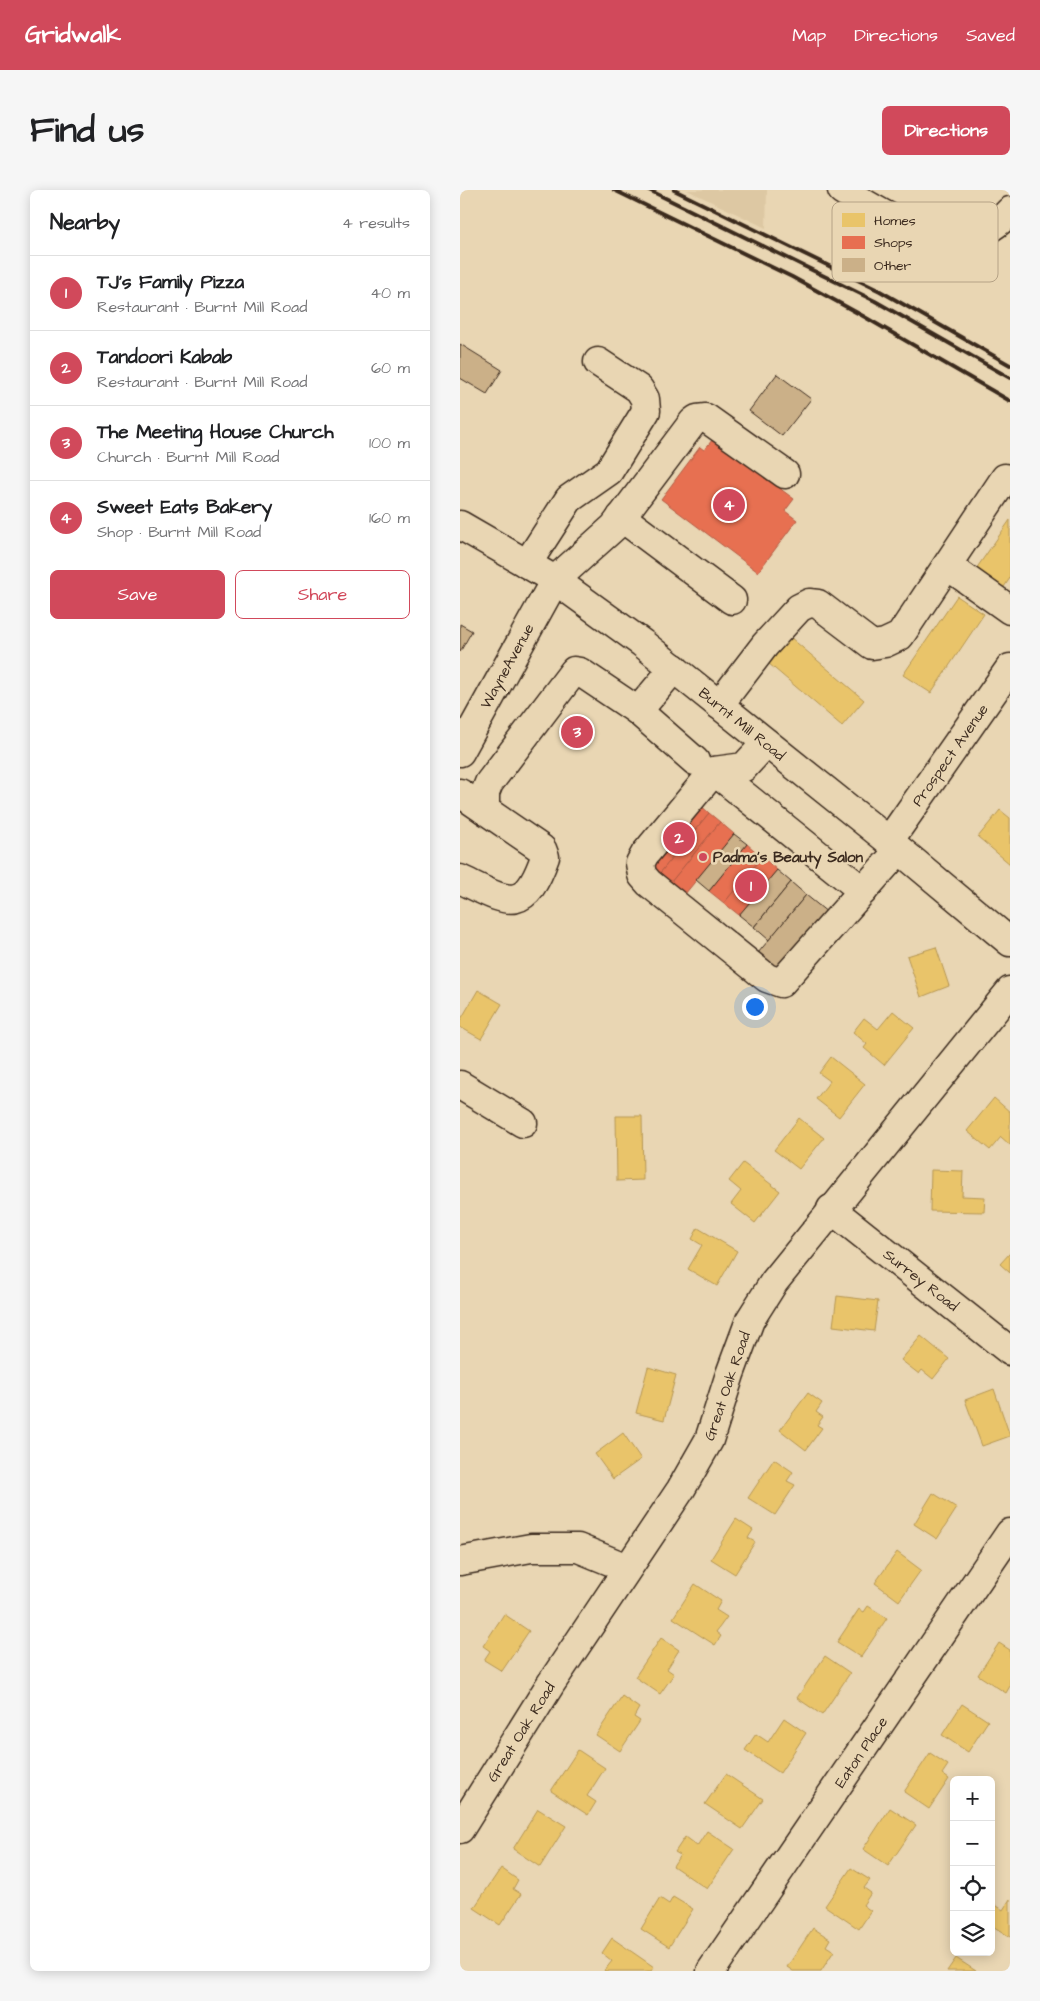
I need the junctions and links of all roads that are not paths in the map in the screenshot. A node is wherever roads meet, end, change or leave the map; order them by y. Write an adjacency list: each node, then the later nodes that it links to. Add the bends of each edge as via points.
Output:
1 (842, 190): 2 (street)
2 (862, 202)
3 (1010, 211): 4 (street)
4 (998, 223)
5 (598, 362): 10 (street, via 639,389 645,399 646,411 609,470 569,499)
6 (785, 474): 8 (street, WayneAvenue, via 706,418 696,419)
7 (1005, 478): 11 (street)
8 (621, 517): 12 (street, WayneAvenue); 13 (street)
9 (460, 525): 10 (street, Burnt Mill Road)
10 (527, 564): 12 (street, Burnt Mill Road)
11 (948, 566): 14 (street); 17 (street, via 900,636 885,643 872,644 818,604 809,603 799,608 765,645)
12 (555, 580): 15 (street, Burnt Mill Road); 20 (street, WayneAvenue)
13 (732, 600)
14 (1010, 610)
15 (674, 668): 17 (street, Burnt Mill Road); 18 (street)
16 (1010, 668): 24 (street, Prospect Avenue)
17 (719, 705): 19 (street, Burnt Mill Road)
18 (638, 711): 21 (street); 23 (street, via 574,671 489,783)
19 (766, 743): 21 (street, via 744,768); 24 (street, Burnt Mill Road)
20 (460, 752)
21 (705, 766): 26 (street); 26 (street, Prospect Avenue, via 645,854 640,863 642,875 738,955 781,984)
22 (460, 793): 23 (street)
23 (485, 810): 25 (street, via 542,849 546,857 524,895 514,900 502,899)
24 (894, 846): 26 (street, Prospect Avenue); 27 (street, Burnt Mill Road)
25 (460, 880)
26 (863, 891)
27 (1010, 942)
28 (1010, 991): 31 (street, Great Oak Road)
29 (460, 1086): 30 (street)
30 (523, 1123)
31 (831, 1210): 32 (street, Surrey Road); 35 (street, Great Oak Road, via 774,1282 750,1320 709,1440 681,1489)
32 (1010, 1350)
33 (1010, 1533): 37 (street, Eaton Place)
34 (460, 1561): 35 (street, via 531,1548 578,1548)
35 (627, 1568): 36 (street, Great Oak Road)
36 (460, 1829)
37 (711, 1971)

